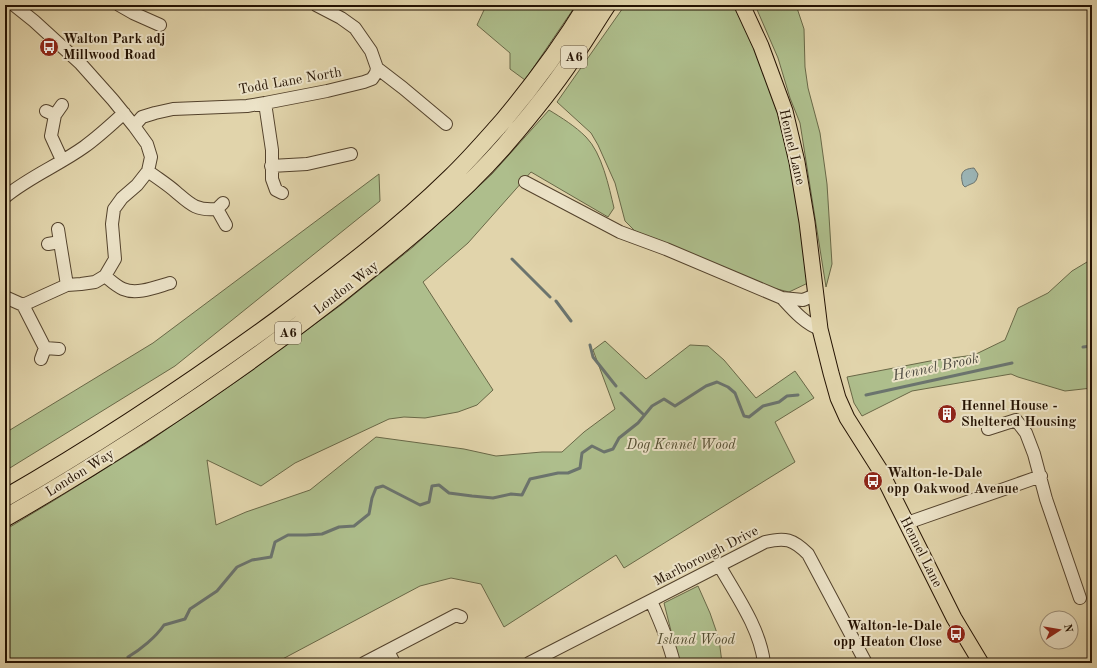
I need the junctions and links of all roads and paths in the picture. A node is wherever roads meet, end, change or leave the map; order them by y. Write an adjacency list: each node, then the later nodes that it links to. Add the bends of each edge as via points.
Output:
1 (14, 5): 11 (street, via 80,63)
2 (119, 5): 7 (street)
3 (316, 5): 8 (street, via 355,28 371,51)
4 (587, 5): 34 (highway, London Way / A6, via 556,54 490,136 452,177 373,246 198,376 116,431)
5 (607, 5): 35 (highway, London Way / A6, via 537,107 470,182 419,230 300,324 194,399 117,450)
6 (742, 5): 26 (main road, Hennel Lane, via 761,46 784,111 807,222)
7 (160, 24)
8 (377, 68): 9 (street, Todd Lane North, via 372,79 364,82); 12 (street)
9 (265, 103): 13 (street, Todd Lane North, via 173,109 142,117); 16 (street, via 272,150)
10 (55, 110): 15 (street, via 51,136)
11 (124, 113): 13 (street); 15 (street, via 84,147)
12 (446, 124)
13 (134, 126): 17 (street, via 147,144 151,158)
14 (351, 154): 16 (street, via 306,164)
15 (62, 160): 20 (street)
16 (271, 166): 19 (street, via 276,190)
17 (148, 171): 21 (street, via 188,203 210,209 220,206); 23 (street, via 114,209 112,224 115,258)
18 (525, 182): 28 (street, via 620,232)
19 (282, 193)
20 (5, 197)
21 (226, 225)
22 (58, 229): 25 (street, via 54,243)
23 (105, 276): 24 (street, via 124,290 145,290); 25 (street, via 95,282)
24 (170, 283)
25 (67, 284): 29 (street)
26 (815, 295): 28 (street, via 803,300); 30 (main road, Hennel Lane)
27 (5, 297): 29 (street)
28 (782, 298): 30 (street, via 813,327)
29 (23, 305): 31 (street, via 43,353)
30 (820, 329): 36 (main road, Hennel Lane, via 838,398)
31 (58, 349)
32 (988, 429): 33 (street, via 1016,420 1026,433)
33 (1041, 476): 36 (street); 38 (street, via 1046,499)
34 (5, 498)
35 (5, 518)
36 (907, 523): 48 (main road, Hennel Lane, via 954,618)
37 (719, 565): 39 (street, Marlborough Drive); 46 (street, via 750,620 759,640); 47 (street, Marlborough Drive, via 765,542 789,540 799,545 808,554)
38 (1080, 598)
39 (651, 601): 44 (street, Marlborough Drive); 45 (street)
40 (461, 617): 41 (street, via 456,615)
41 (388, 650): 42 (street); 43 (street)
42 (364, 663)
43 (394, 663)
44 (529, 663)
45 (674, 663)
46 (764, 663)
47 (866, 663)
48 (980, 663)

